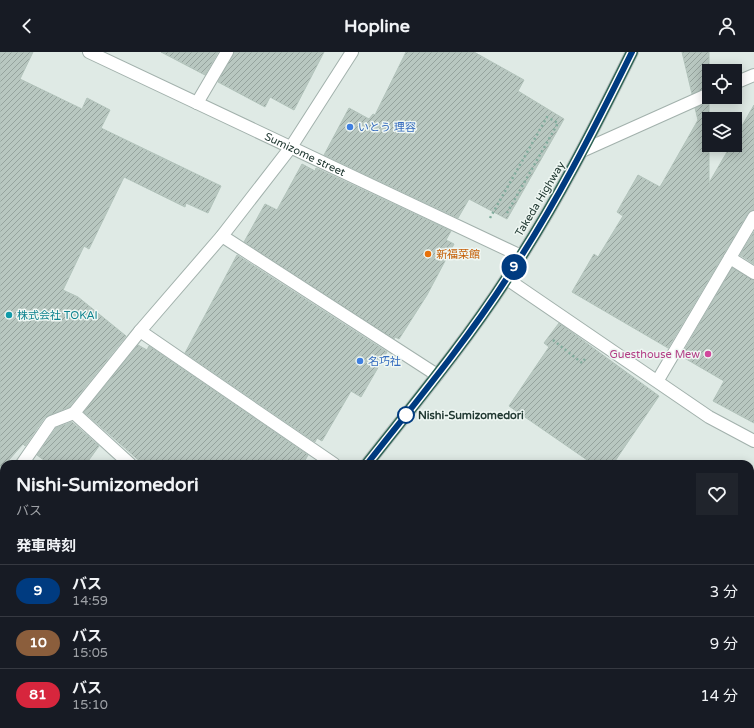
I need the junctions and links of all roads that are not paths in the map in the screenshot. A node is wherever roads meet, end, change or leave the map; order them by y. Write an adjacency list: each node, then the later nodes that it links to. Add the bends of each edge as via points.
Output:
1 (89, 52): 5 (street, Sumizome street)
2 (227, 52): 9 (street)
3 (352, 52): 10 (street)
4 (632, 52): 11 (highway, Takeda Highway)
5 (109, 56): 9 (street, Sumizome street)
6 (754, 75): 7 (street)
7 (742, 80)
8 (702, 97): 11 (street)
9 (197, 104): 10 (street, Sumizome street)
10 (291, 148): 13 (street); 14 (street, Sumizome street)
11 (584, 150): 14 (highway, Takeda Highway)
12 (754, 217): 15 (street)
13 (222, 236): 18 (street); 19 (street)
14 (521, 256): 17 (highway, Takeda Highway)
15 (730, 258): 16 (street); 20 (street)
16 (754, 273)
17 (507, 279): 19 (highway, Takeda Highway); 20 (street)
18 (140, 331): 21 (street); 25 (street)
19 (437, 375): 26 (highway, Takeda Highway)
20 (658, 380): 22 (street, via 710,417)
21 (74, 413): 23 (street, via 52,422); 24 (street)
22 (754, 440)
23 (25, 460)
24 (120, 460)
25 (328, 460)
26 (369, 460)

